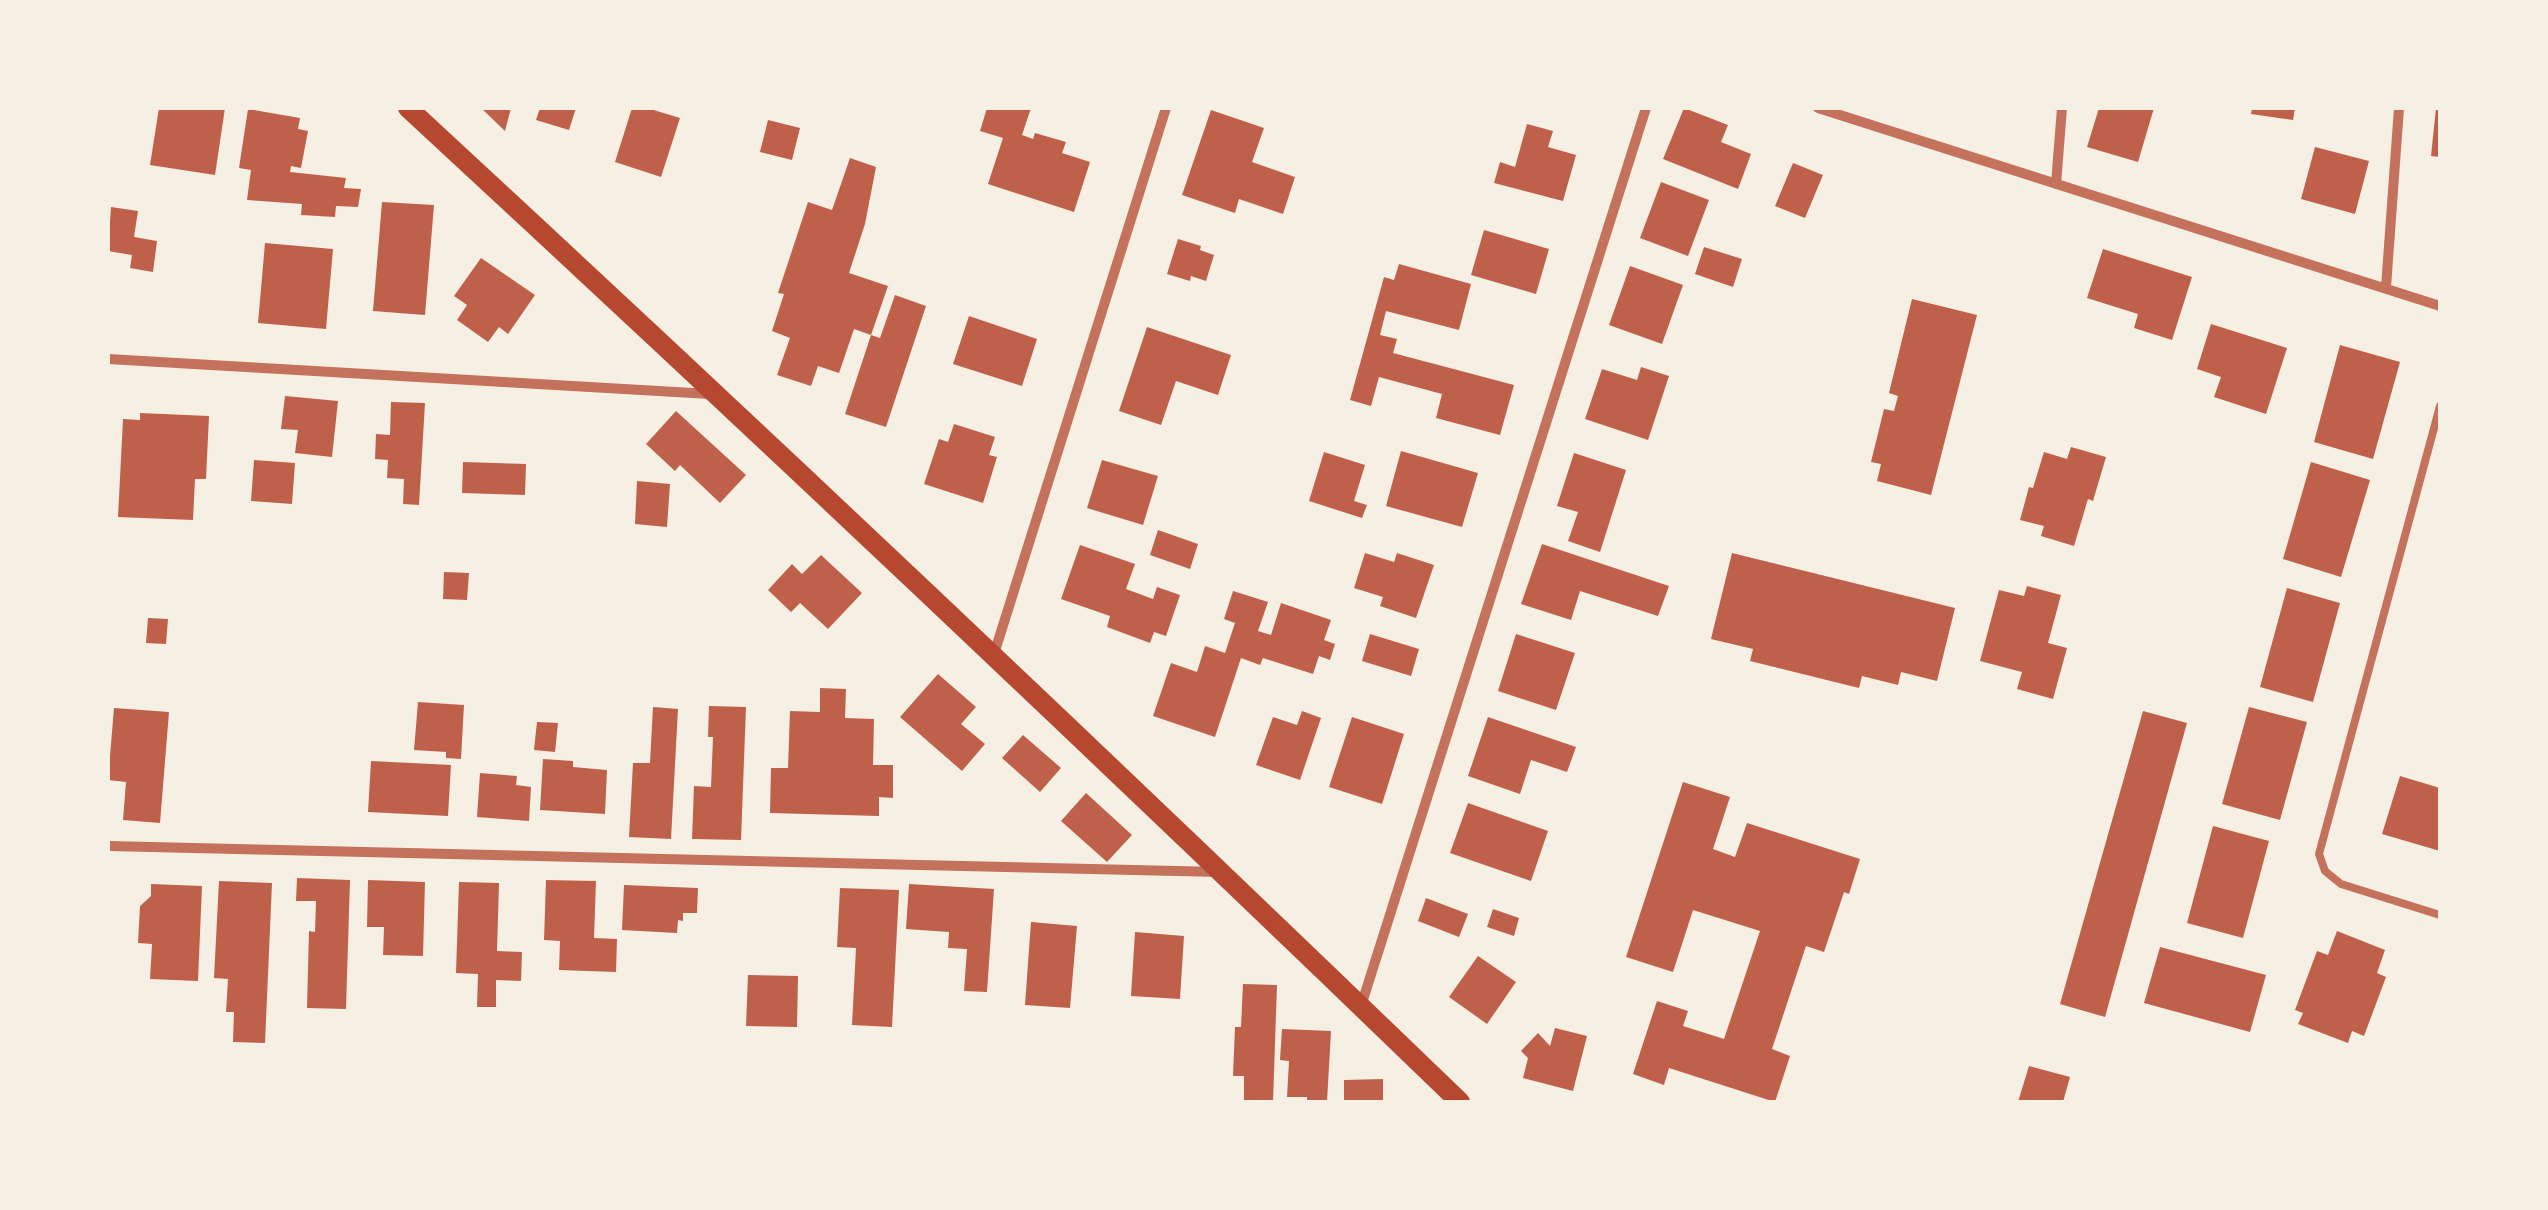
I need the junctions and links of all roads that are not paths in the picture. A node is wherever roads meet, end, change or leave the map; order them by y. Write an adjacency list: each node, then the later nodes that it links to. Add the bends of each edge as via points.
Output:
1 (408, 108): 11 (main road)
2 (1166, 108): 13 (street)
3 (1646, 108): 17 (street)
4 (1818, 108): 7 (street)
5 (2062, 108): 7 (street)
6 (2399, 108): 8 (street)
7 (2056, 184): 8 (street)
8 (2386, 287): 9 (street)
9 (2440, 306)
10 (108, 359): 11 (street)
11 (719, 395): 13 (main road)
12 (2440, 406): 16 (lane, via 2319,854 2325,871 2341,884)
13 (994, 654): 15 (main road)
14 (108, 846): 15 (street)
15 (1220, 872): 17 (main road)
16 (2440, 914)
17 (1361, 1007): 18 (main road)
18 (1460, 1102)

